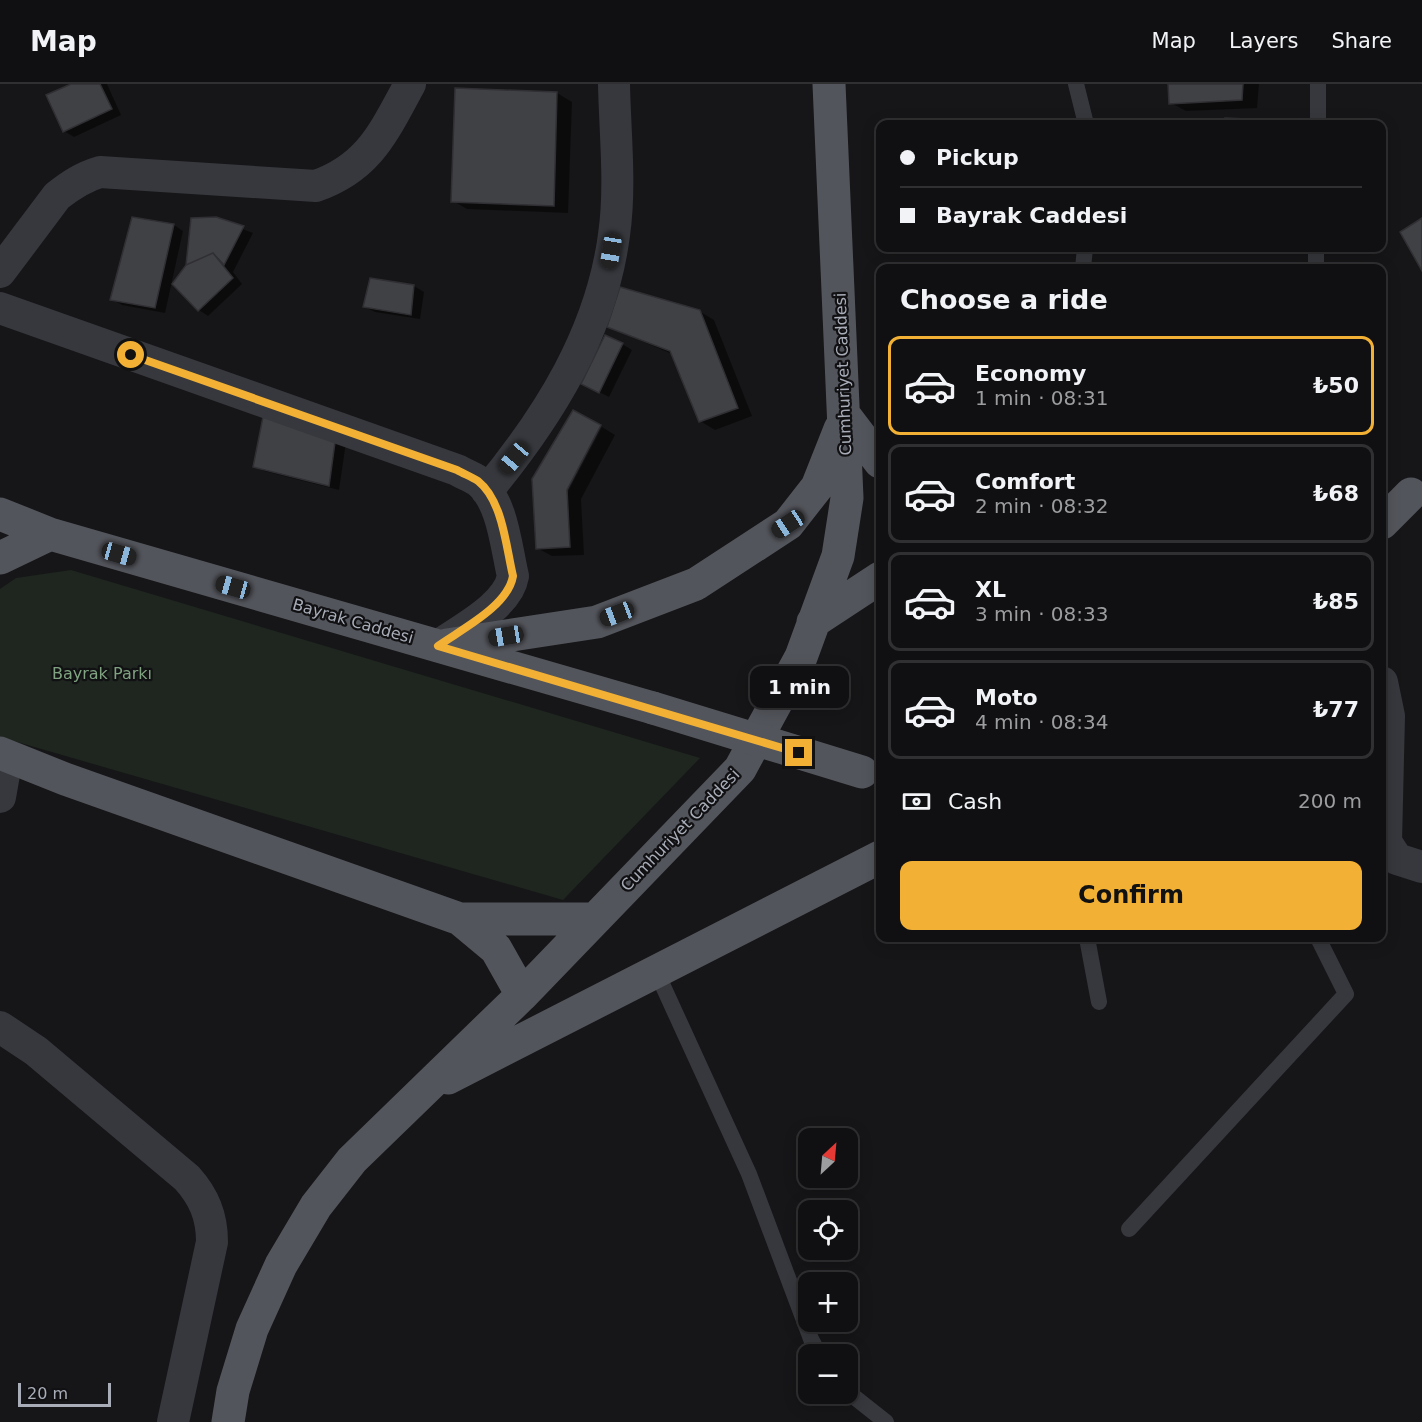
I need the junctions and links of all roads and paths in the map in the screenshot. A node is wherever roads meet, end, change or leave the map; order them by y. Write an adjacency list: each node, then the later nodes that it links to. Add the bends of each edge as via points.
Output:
1 (411, 84): 8 (street, via 374,148 334,180 316,186 100,172 57,196)
2 (614, 84): 12 (street, via 617,201 600,300 560,389 521,449)
3 (829, 84): 10 (main road, Cumhuriyet Caddesi)
4 (1076, 84): 6 (lane)
5 (1318, 84): 7 (lane)
6 (1085, 120)
7 (1318, 120)
8 (0, 272)
9 (0, 308): 12 (street, via 457,470 477,480)
10 (845, 416): 11 (main road); 19 (main road, Cumhuriyet Caddesi, via 847,498 838,556); 20 (main road, via 817,487 788,524 696,584 597,622)
11 (876, 457)
12 (487, 491): 20 (street, via 498,516 513,576 511,587 494,606)
13 (1396, 493): 15 (main road)
14 (0, 514): 16 (main road, Bayrak Caddesi)
15 (1386, 514)
16 (50, 534): 17 (main road); 20 (main road, Bayrak Caddesi)
17 (0, 558)
18 (876, 581): 19 (main road)
19 (813, 622): 30 (main road, Cumhuriyet Caddesi, via 801,657 740,769)
20 (438, 646): 23 (main road, Bayrak Caddesi, bridge)
21 (1386, 701): 25 (street)
22 (4, 755): 24 (street); 29 (main road)
23 (871, 771)
24 (0, 797)
25 (1386, 842)
26 (1386, 842): 28 (street, via 1397,860)
27 (876, 859): 33 (main road)
28 (1422, 867)
29 (460, 919): 30 (main road); 34 (main road, via 496,949)
30 (592, 919): 34 (main road, Cumhuriyet Caddesi)
31 (1088, 942): 35 (lane)
32 (1320, 942): 38 (lane, via 1346,994)
33 (657, 973): 37 (main road); 39 (lane, via 749,1174)
34 (522, 995): 37 (main road, Cumhuriyet Caddesi)
35 (1099, 1002)
36 (0, 1027): 41 (street, via 36,1051 188,1178 204,1201 212,1228 211,1249)
37 (422, 1090): 42 (main road, Cumhuriyet Caddesi, via 352,1161 316,1206 281,1265 252,1329)
38 (1129, 1229)
39 (814, 1344)
40 (858, 1400): 43 (lane)
41 (173, 1422)
42 (228, 1422)
43 (886, 1422)

